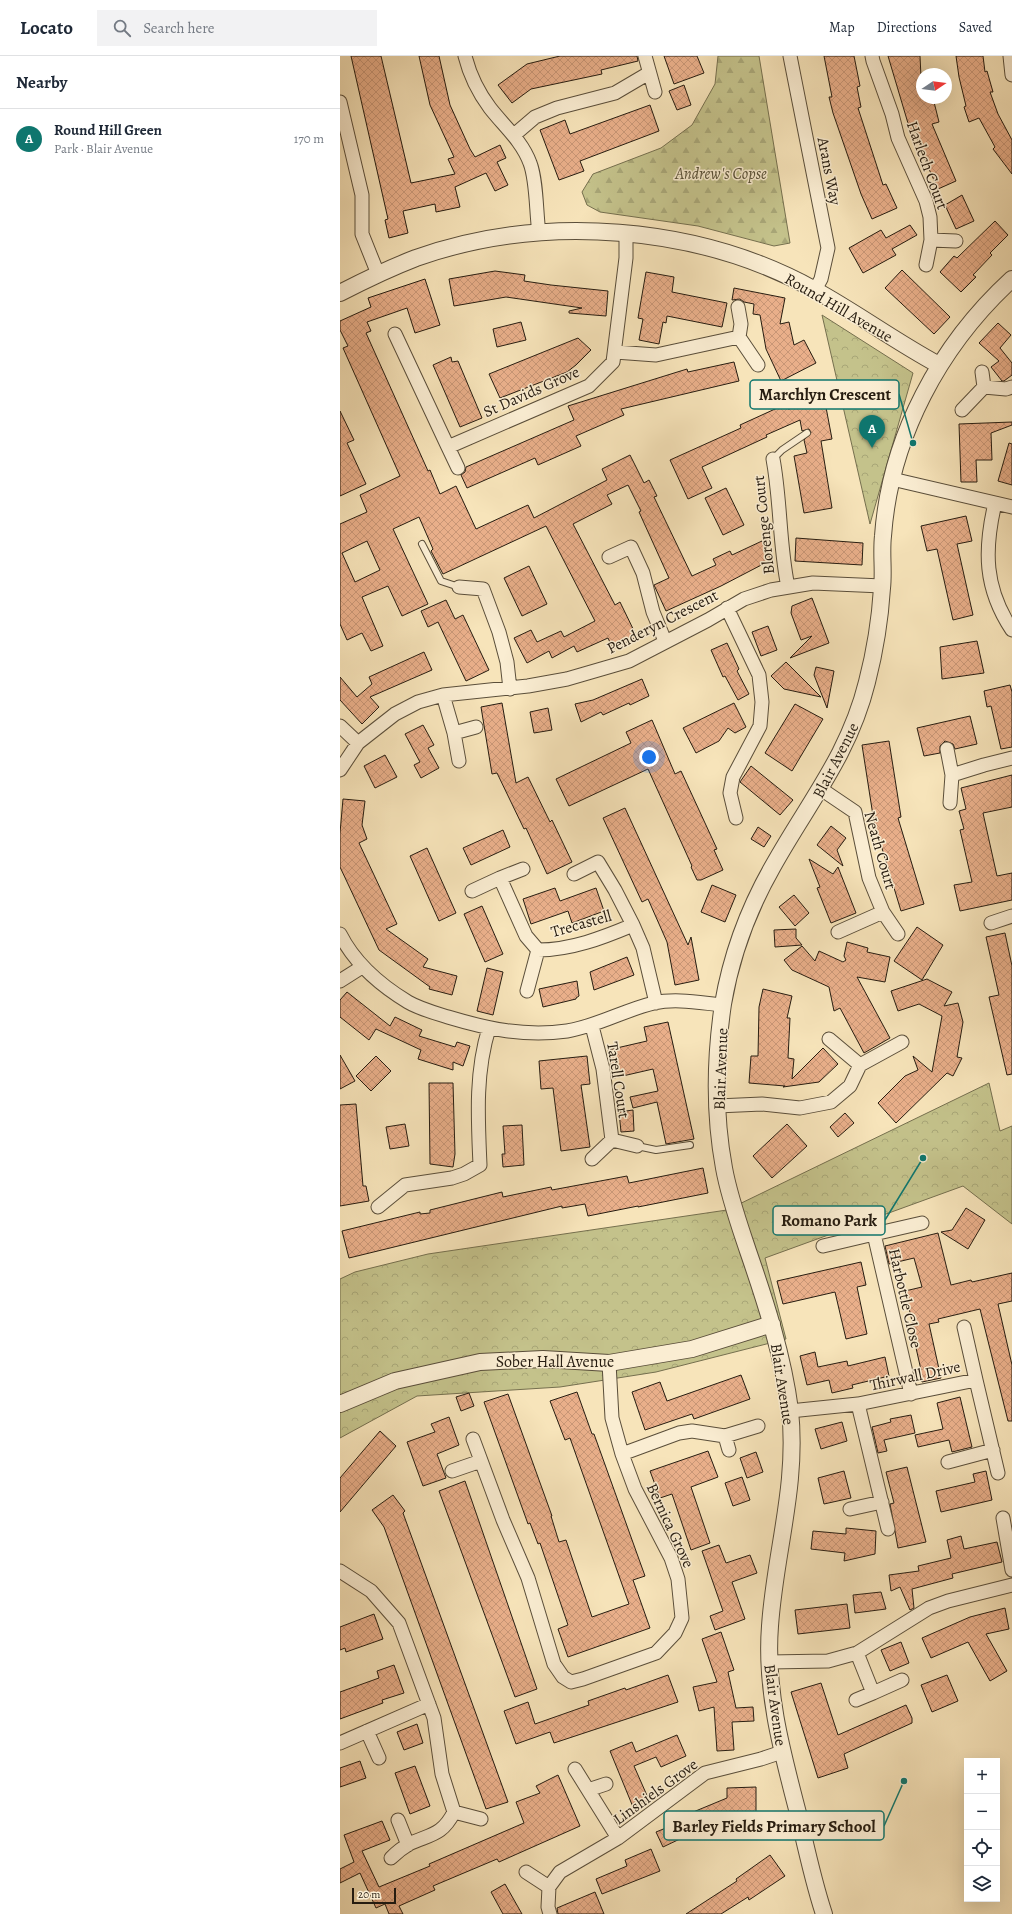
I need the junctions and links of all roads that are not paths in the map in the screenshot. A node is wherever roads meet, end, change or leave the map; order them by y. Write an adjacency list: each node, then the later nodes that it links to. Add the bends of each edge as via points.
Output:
1 (465, 56): 11 (street, via 469,73 478,90)
2 (645, 56): 6 (street)
3 (790, 56): 19 (street, Arans Way, via 828,248 821,279)
4 (872, 56): 14 (street, Harlech Court, via 898,138 926,201)
5 (1010, 56): 7 (street)
6 (649, 73): 8 (street); 11 (street, via 615,94 557,108 535,117)
7 (1012, 75)
8 (655, 92)
9 (340, 102): 10 (street)
10 (343, 132): 17 (street, via 362,194 362,234)
11 (514, 134): 12 (street, via 530,163)
12 (539, 233): 13 (street, Round Hill Avenue); 17 (street, Round Hill Avenue, via 495,238 458,246 417,258)
13 (626, 233): 19 (street, Round Hill Avenue, via 694,244 754,263); 24 (street, St Davids Grove, via 626,258)
14 (931, 240): 15 (street); 16 (street, Harlech Court)
15 (956, 241)
16 (926, 265)
17 (378, 274): 20 (street, Round Hill Avenue)
18 (1012, 279): 26 (street, Blair Avenue, via 991,298 962,332)
19 (815, 290): 26 (street, Round Hill Avenue)
20 (340, 292)
21 (738, 307): 23 (street, via 741,324)
22 (395, 334): 32 (street)
23 (739, 337): 24 (street, via 656,355); 25 (street)
24 (615, 352): 32 (street, St Davids Grove, via 613,362 589,386)
25 (758, 365)
26 (939, 365): 35 (street, Blair Avenue, via 903,440)
27 (982, 372): 28 (street)
28 (984, 387): 29 (street); 30 (street)
29 (1012, 387)
30 (962, 410)
31 (807, 433): 33 (lane)
32 (448, 447): 34 (street)
33 (773, 459): 42 (street, Blorenge Court, via 778,486 782,557)
34 (458, 468)
35 (892, 478): 36 (street); 40 (street, Blair Avenue, via 883,534)
36 (995, 503): 37 (street); 44 (street, via 988,531 987,559 995,598)
37 (1012, 507)
38 (422, 544): 41 (lane, via 442,581)
39 (609, 556): 45 (street, via 630,547 643,573 653,612)
40 (882, 586): 42 (street, Penderyn Crescent, via 812,583); 57 (street, Blair Avenue, via 875,650 866,688 854,725)
41 (459, 587): 46 (street, via 483,589 500,632)
42 (788, 587): 43 (street, Penderyn Crescent, via 744,599)
43 (727, 608): 45 (street, Penderyn Crescent); 59 (street, via 759,675 762,702 760,726 733,777 730,793)
44 (1012, 630)
45 (666, 641): 46 (street, Penderyn Crescent, via 629,661 607,668 567,679)
46 (510, 689): 47 (street, Penderyn Crescent)
47 (443, 695): 50 (street); 51 (street, Penderyn Crescent, via 418,702 395,714)
48 (340, 726): 51 (street)
49 (476, 727): 50 (street)
50 (454, 733): 54 (street)
51 (358, 743): 55 (street, Penderyn Crescent)
52 (947, 749): 56 (street)
53 (1012, 758): 56 (street)
54 (459, 761)
55 (340, 770)
56 (952, 775): 58 (street)
57 (821, 789): 64 (street, Neath Court, via 855,812 869,878); 76 (street, Blair Avenue, via 760,891 742,932)
58 (950, 803)
59 (736, 818)
60 (523, 868): 62 (street)
61 (574, 874): 67 (street, Trecastell, via 598,862)
62 (500, 878): 63 (street); 71 (street, Trecastell, via 526,936)
63 (472, 891)
64 (883, 912): 68 (street, Neath Court); 70 (street, Neath Court)
65 (1012, 916): 66 (street)
66 (991, 923)
67 (633, 925): 71 (street, Trecastell, via 586,943 552,950); 75 (street, Trecastell, via 643,948)
68 (838, 932)
69 (340, 934): 72 (street)
70 (898, 934)
71 (538, 950): 74 (street, Trecastell)
72 (362, 967): 73 (street); 78 (street, via 409,1003 431,1012)
73 (340, 981)
74 (527, 991)
75 (656, 1003): 76 (street, via 675,1001); 77 (street)
76 (723, 1005): 82 (street, Blair Avenue, via 716,1070)
77 (592, 1026): 78 (street, via 532,1034); 83 (street, Tarell Court, via 603,1069)
78 (489, 1028): 87 (street, via 483,1046 479,1078 480,1166 452,1178 404,1185)
79 (829, 1039): 81 (street)
80 (902, 1042): 81 (street)
81 (860, 1065): 82 (street, via 850,1086 831,1102 800,1108 762,1104)
82 (717, 1106): 91 (street, Blair Avenue, via 724,1171)
83 (612, 1140): 85 (street, Tarell Court); 86 (street, Tarell Court)
84 (690, 1145): 85 (lane, via 656,1150)
85 (637, 1146)
86 (592, 1159)
87 (378, 1208)
88 (922, 1223): 89 (street, Harbottle Close)
89 (874, 1234): 90 (street, Harbottle Close); 95 (street, Harbottle Close)
90 (823, 1246)
91 (772, 1324): 93 (street, Sober Hall Avenue, via 692,1349); 98 (street, Blair Avenue)
92 (964, 1327): 94 (street)
93 (609, 1363): 96 (street, Sober Hall Avenue, via 543,1359 480,1362 395,1381); 104 (street, Bernica Grove, via 612,1418)
94 (976, 1380): 95 (street, Thirwall Drive); 103 (street, Thirwall Drive)
95 (911, 1394): 97 (street, Thirwall Drive)
96 (340, 1404)
97 (858, 1404): 98 (street, Thirwall Drive); 109 (street)
98 (790, 1411): 117 (street, Blair Avenue, via 791,1473 770,1626)
99 (758, 1426): 100 (street)
100 (725, 1436): 102 (street); 104 (street, via 692,1431 679,1433)
101 (473, 1439): 105 (street, Bernica Grove)
102 (729, 1450)
103 (993, 1450): 106 (street); 108 (street, Thirwall Drive)
104 (622, 1454): 105 (street, Bernica Grove, via 635,1489 671,1558 678,1578 682,1618 675,1633 656,1653 571,1682 563,1677 554,1664 528,1578)
105 (481, 1461): 107 (street)
106 (948, 1462)
107 (452, 1471)
108 (998, 1473)
109 (882, 1502): 110 (street); 112 (street)
110 (850, 1509)
111 (1003, 1518): 113 (street)
112 (888, 1530)
113 (1012, 1570)
114 (340, 1572): 121 (street, via 372,1591 399,1623)
115 (1012, 1585): 116 (street, via 929,1608)
116 (857, 1653): 117 (street, via 828,1661); 119 (street)
117 (769, 1662): 124 (street, Blair Avenue)
118 (902, 1680): 119 (street)
119 (873, 1693): 120 (street)
120 (856, 1700)
121 (429, 1704): 122 (street); 129 (street, via 434,1718 442,1774)
122 (368, 1731): 123 (street); 125 (street)
123 (340, 1743)
124 (782, 1752): 132 (street, Linshiels Grove, via 705,1773); 138 (street, Blair Avenue)
125 (379, 1758)
126 (575, 1769): 128 (street, Linshiels Grove)
127 (606, 1784): 128 (street)
128 (588, 1790): 132 (street, Linshiels Grove)
129 (454, 1812): 130 (street); 133 (street, via 442,1830)
130 (481, 1819)
131 (398, 1820): 133 (street)
132 (618, 1838): 136 (street, Linshiels Grove, via 560,1872)
133 (408, 1845): 134 (street)
134 (391, 1858)
135 (526, 1872): 136 (street)
136 (550, 1886): 137 (street)
137 (550, 1914)
138 (824, 1914)

